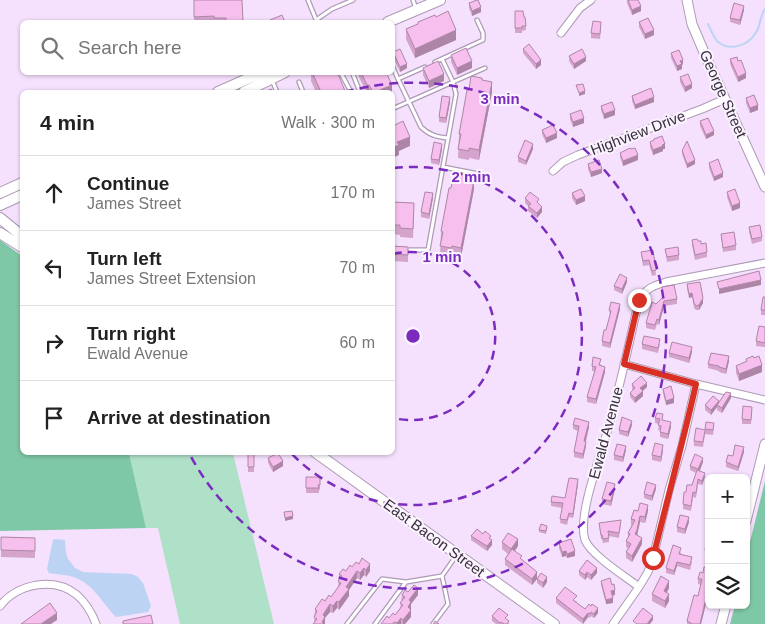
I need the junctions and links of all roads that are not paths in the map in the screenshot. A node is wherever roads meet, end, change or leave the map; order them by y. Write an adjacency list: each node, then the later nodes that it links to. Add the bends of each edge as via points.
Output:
1 (308, 0): 7 (lane)
2 (353, 0): 8 (lane, via 332,9)
3 (440, 0): 6 (main road)
4 (591, 0): 11 (street, via 580,8)
5 (687, 0): 29 (street, George Street, via 692,24)
6 (415, 5): 9 (main road)
7 (317, 20)
8 (318, 20)
9 (391, 20)
10 (477, 20): 12 (lane, via 483,40)
11 (561, 33)
12 (442, 59): 20 (lane); 22 (lane)
13 (485, 68): 22 (lane)
14 (395, 72): 20 (lane)
15 (279, 75): 19 (main road)
16 (342, 75): 27 (lane)
17 (353, 75): 28 (lane)
18 (243, 76): 23 (main road)
19 (272, 79): 24 (main road); 25 (lane)
20 (398, 79): 30 (lane)
21 (299, 82): 26 (lane)
22 (452, 82): 30 (lane); 32 (lane, via 456,94)
23 (221, 90)
24 (248, 90)
25 (276, 90)
26 (303, 90)
27 (350, 90)
28 (359, 90)
29 (725, 99): 34 (street, Highview Drive, via 578,155); 37 (street, George Street)
30 (408, 102): 31 (lane); 32 (lane, via 421,127 436,137)
31 (395, 107)
32 (448, 138): 33 (lane)
33 (443, 167): 35 (lane); 45 (lane, via 428,250)
34 (553, 171)
35 (479, 174)
36 (20, 184): 38 (main road)
37 (765, 187)
38 (0, 193)
39 (20, 196): 40 (main road)
40 (0, 205)
41 (0, 218): 43 (main road)
42 (0, 233): 44 (main road)
43 (20, 234)
44 (20, 246)
45 (401, 250)
46 (765, 263): 47 (street, Ewald Avenue, via 666,282 645,291 639,300)
47 (624, 364): 48 (street); 56 (street, Ewald Avenue, via 584,520 585,540 611,566)
48 (696, 384): 49 (street); 56 (street, via 653,558)
49 (765, 400)
50 (765, 444): 52 (street)
51 (319, 455): 53 (main road, East Bacon Street)
52 (746, 519)
53 (457, 555): 54 (lane); 63 (main road, East Bacon Street)
54 (442, 576): 55 (lane); 62 (lane, via 448,604)
55 (406, 582): 60 (lane, via 382,579); 61 (lane)
56 (640, 586): 64 (street)
57 (0, 606): 59 (street, via 22,589 37,585 64,588 86,605)
58 (725, 609): 65 (street)
59 (96, 624)
60 (347, 624)
61 (375, 624)
62 (433, 624)
63 (554, 624)
64 (613, 624)
65 (721, 624)

